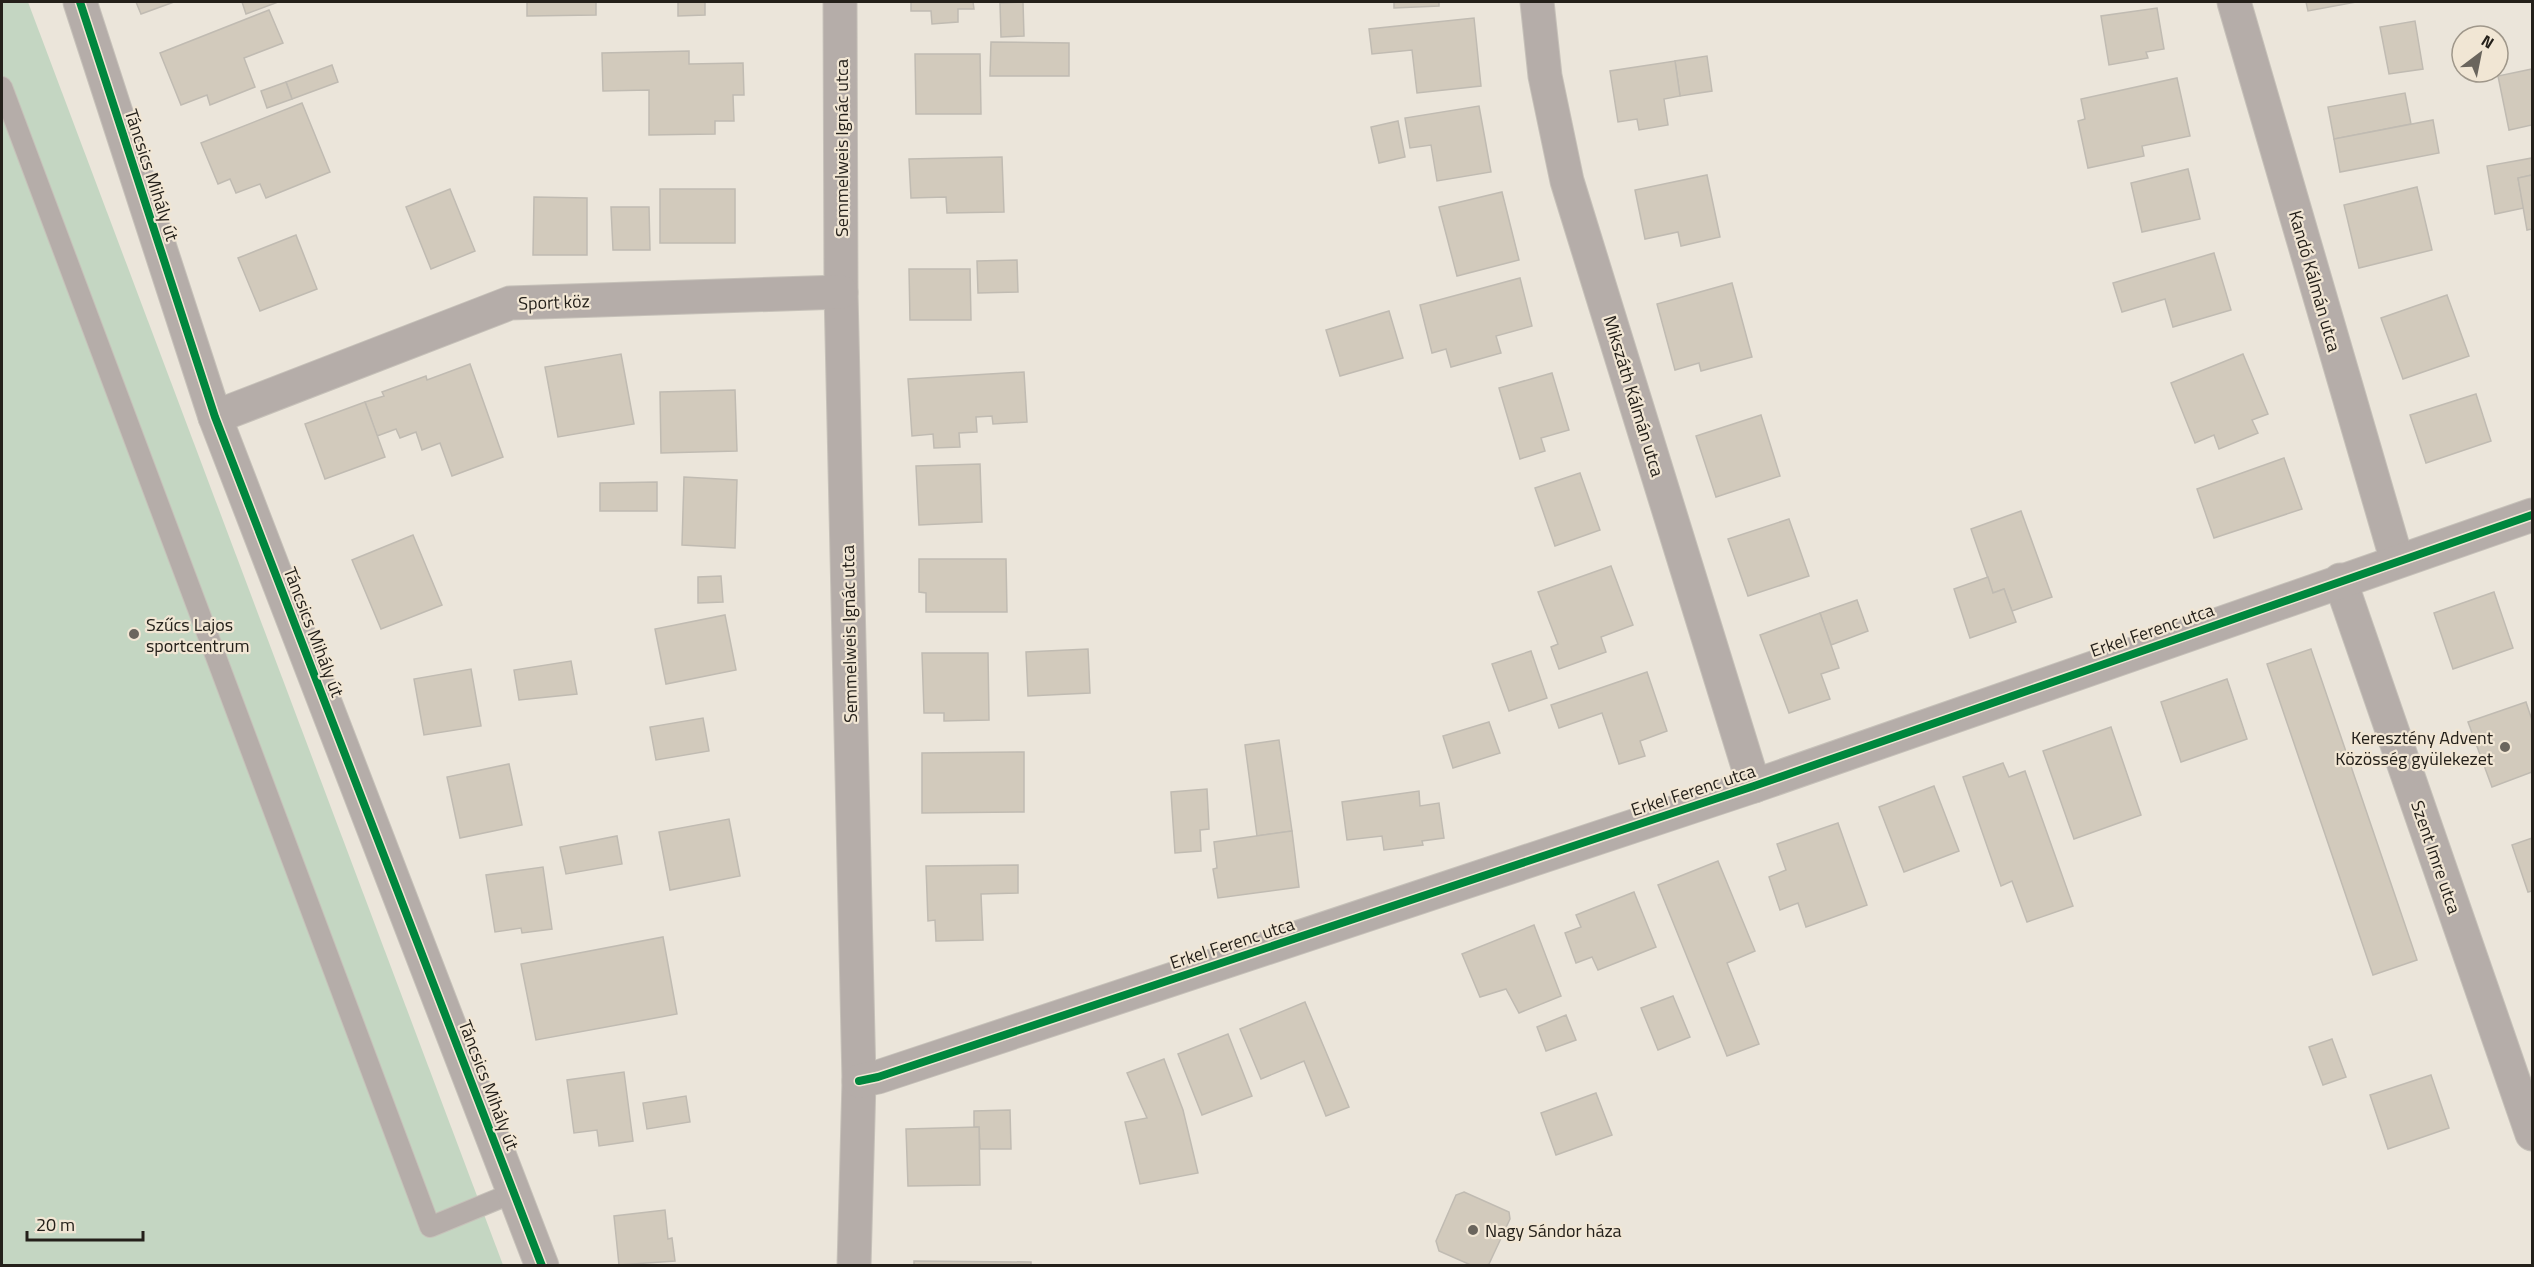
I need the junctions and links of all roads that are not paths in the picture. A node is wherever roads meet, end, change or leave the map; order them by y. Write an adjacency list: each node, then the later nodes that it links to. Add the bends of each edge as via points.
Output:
1 (80, 2): 7 (street, Táncsics Mihály út)
2 (840, 2): 6 (street, Semmelweis Ignác utca)
3 (1537, 2): 11 (street, Mikszáth Kálmán utca, via 1545,76 1567,181)
4 (2234, 2): 9 (street, Kandó Kálmán utca)
5 (2, 87): 14 (lane, via 430,1227)
6 (842, 292): 7 (street, Sport köz, via 510,303); 12 (street, Semmelweis Ignác utca)
7 (215, 417): 14 (street, Táncsics Mihály út)
8 (2532, 515): 9 (street, Erkel Ferenc utca)
9 (2397, 561): 10 (street, Erkel Ferenc utca)
10 (2340, 580): 11 (street, Erkel Ferenc utca); 13 (street, Szent Imre utca)
11 (1754, 786): 12 (street, Erkel Ferenc utca)
12 (859, 1081): 16 (street, Semmelweis Ignác utca)
13 (2532, 1134)
14 (515, 1192): 15 (street, Táncsics Mihály út)
15 (542, 1266)
16 (854, 1266)

